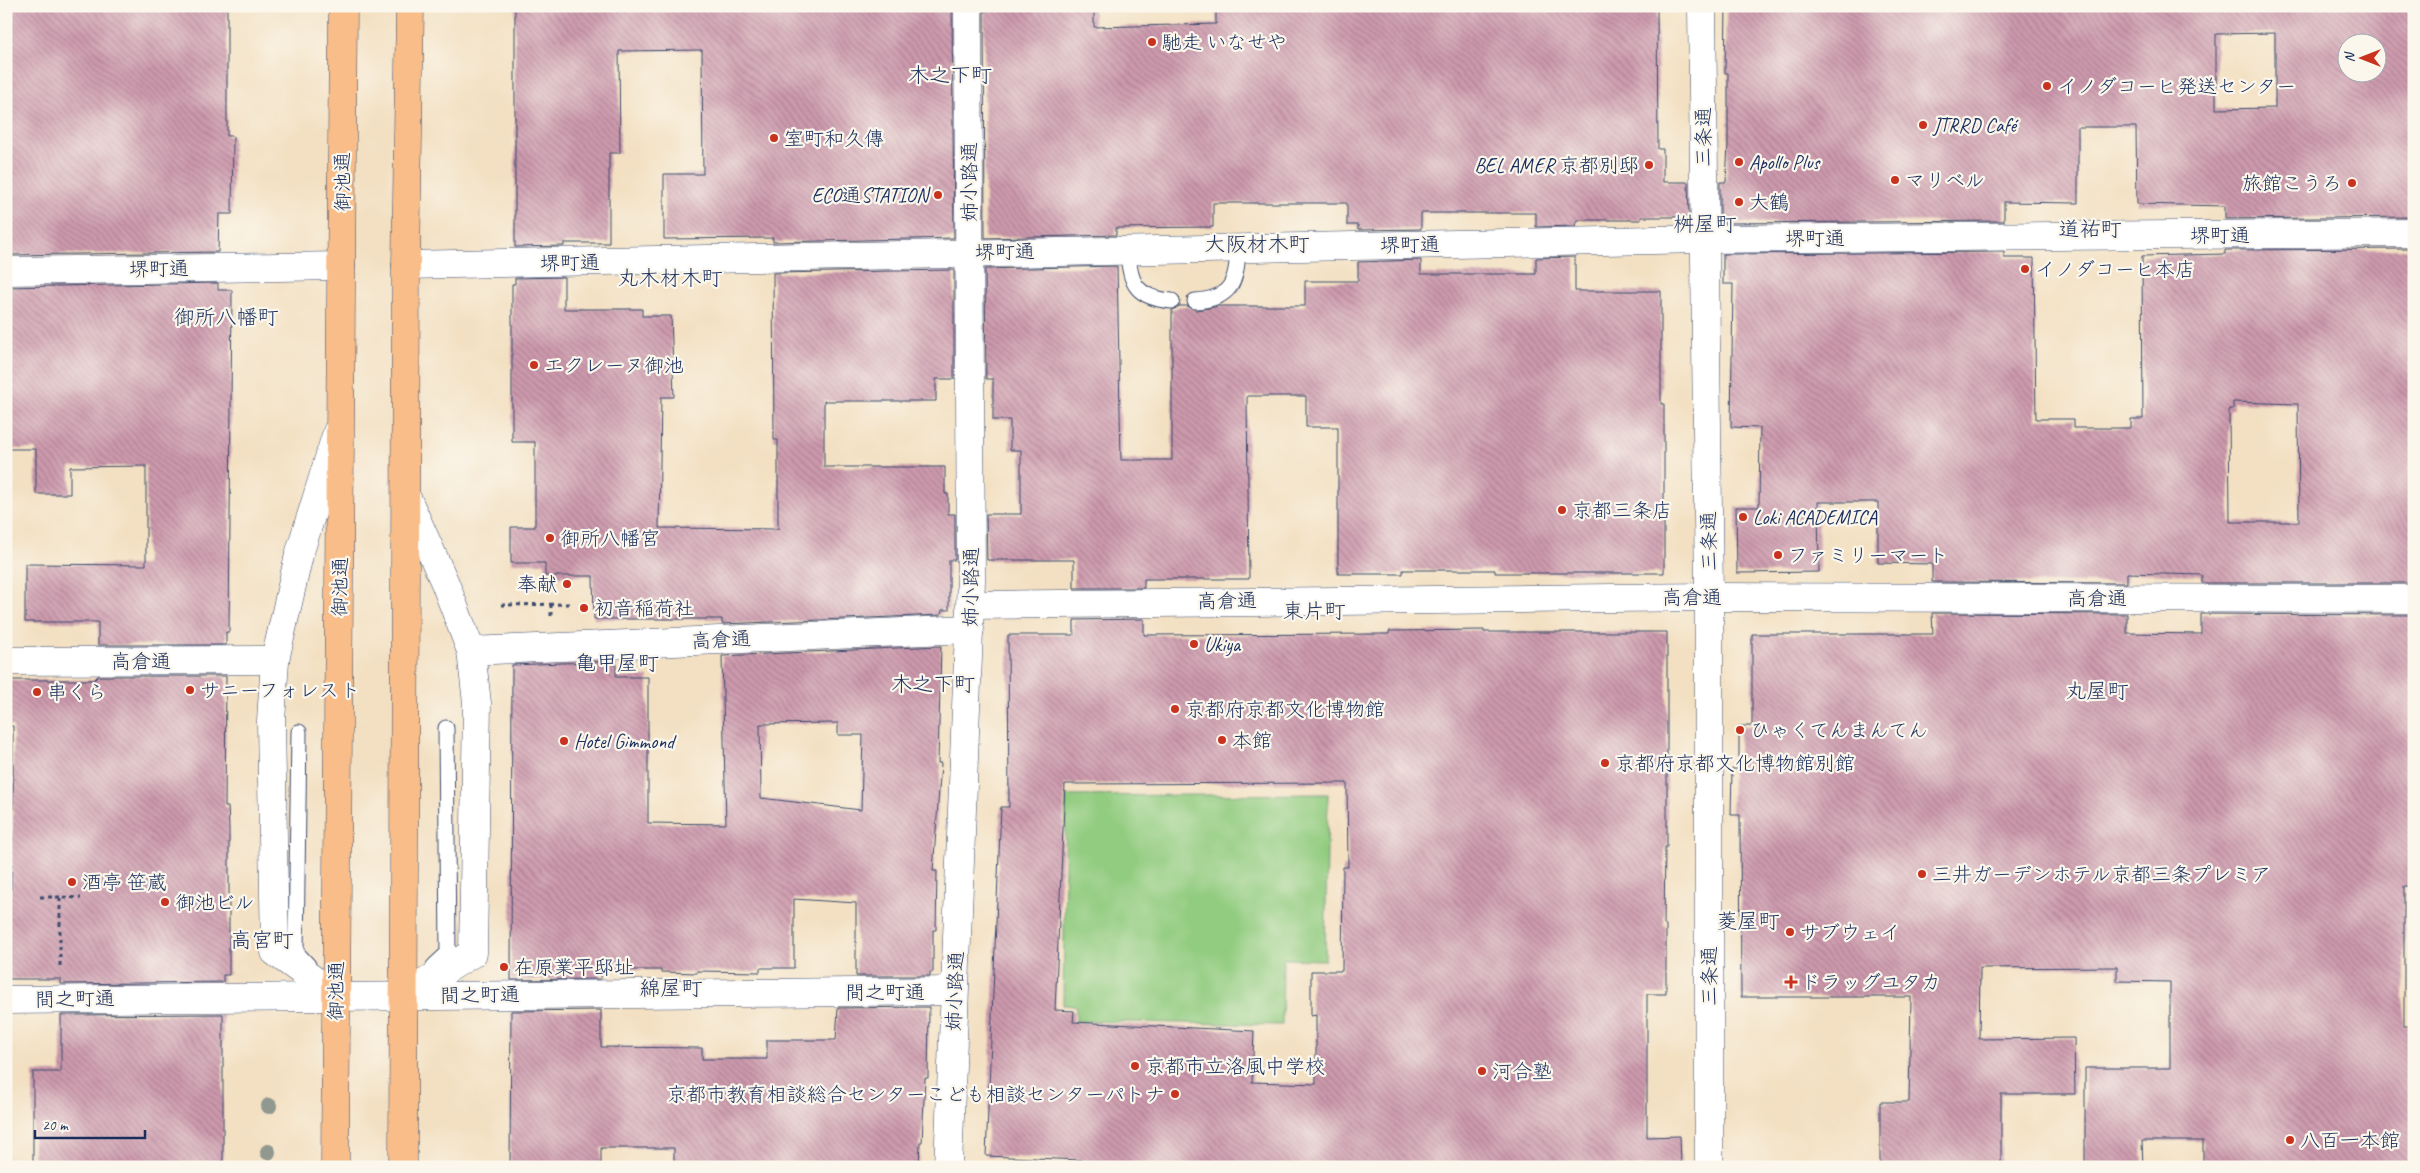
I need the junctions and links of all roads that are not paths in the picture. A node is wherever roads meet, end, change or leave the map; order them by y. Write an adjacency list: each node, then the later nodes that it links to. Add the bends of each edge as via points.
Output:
1 (343, 6): 11 (main road, 御池通)
2 (410, 6): 10 (main road)
3 (968, 6): 9 (street, 姉小路通)
4 (1702, 6): 6 (street, 三条通)
5 (2414, 233): 6 (street, 堺町通)
6 (1703, 239): 7 (street, 堺町通); 17 (street, 三条通)
7 (1238, 249): 8 (street, 堺町通); 14 (lane, via 1236,276 1227,290 1213,299)
8 (1128, 250): 9 (street, 堺町通); 13 (lane, via 1130,276 1138,290 1154,299)
9 (970, 253): 10 (street, 堺町通); 19 (street, 姉小路通)
10 (406, 264): 16 (main road)
11 (341, 266): 12 (street, 堺町通); 15 (main road, 御池通)
12 (6, 271)
13 (1172, 301)
14 (1195, 301)
15 (341, 419): 21 (street, via 299,555); 26 (main road, 御池通)
16 (406, 496): 20 (street); 27 (main road)
17 (1710, 597): 18 (street, 高倉通); 19 (street, 高倉通); 32 (street, 三条通)
18 (2414, 600)
19 (971, 617): 20 (street, 高倉通); 25 (street, 姉小路通)
20 (471, 651): 27 (street, via 477,703 473,953)
21 (275, 660): 22 (street, 高倉通); 26 (street, via 271,721 275,952)
22 (6, 661)
23 (446, 728): 27 (lane, via 448,953)
24 (299, 732): 26 (lane, via 296,952)
25 (954, 992): 27 (street, 間之町通); 31 (street, 姉小路通)
26 (336, 996): 27 (street, 間之町通); 28 (street, 間之町通); 29 (main road, 御池通)
27 (404, 996): 30 (main road)
28 (6, 1000)
29 (335, 1167)
30 (403, 1167)
31 (948, 1167)
32 (1710, 1167)

